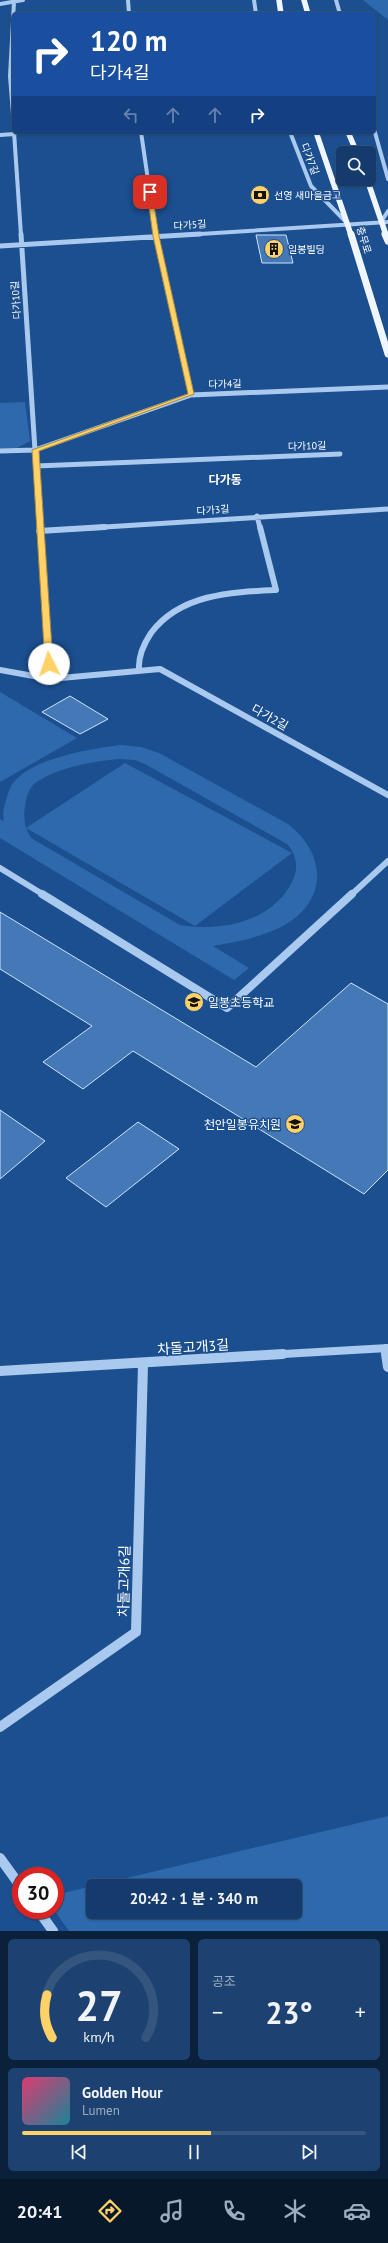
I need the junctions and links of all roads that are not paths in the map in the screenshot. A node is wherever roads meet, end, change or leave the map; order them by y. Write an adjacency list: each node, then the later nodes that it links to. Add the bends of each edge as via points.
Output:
1 (23, 0): 7 (street)
2 (128, 0): 10 (street)
3 (254, 0): 11 (street)
4 (279, 0): 12 (main road)
5 (304, 0): 13 (main road)
6 (336, 0): 14 (street)
7 (14, 2): 8 (street); 9 (street)
8 (0, 4)
9 (14, 12)
10 (129, 12)
11 (256, 12)
12 (281, 12)
13 (307, 12)
14 (339, 12)
15 (12, 133): 22 (street)
16 (14, 134): 32 (street, 다가10길)
17 (141, 134): 30 (street)
18 (291, 134): 29 (street, 다가7길, via 310,186)
19 (317, 134): 29 (main road, 충무로)
20 (349, 134): 23 (main road)
21 (375, 134): 24 (street)
22 (0, 135)
23 (354, 146)
24 (388, 179)
25 (369, 186): 27 (main road, 충무로)
26 (388, 211): 27 (street)
27 (381, 222): 28 (street, 다가5길); 29 (street, 다가5길); 31 (main road, 충무로)
28 (388, 222)
29 (348, 224): 30 (street, 다가5길); 34 (main road, 충무로)
30 (156, 236): 32 (street, 다가5길); 36 (street)
31 (388, 241)
32 (21, 244): 33 (street, 다가5길); 37 (street, 다가10길)
33 (0, 246)
34 (388, 354)
35 (388, 387): 36 (street, 다가4길)
36 (191, 394): 37 (street, 다가4길)
37 (35, 450): 38 (street, 다가4길); 40 (street, 다가10길)
38 (0, 451)
39 (340, 454): 40 (street, 다가10길)
40 (36, 466): 43 (street, 다가10길)
41 (388, 509): 42 (street, 다가3길)
42 (257, 516): 43 (street, 다가3길); 45 (street, via 276,590 230,592 194,600 171,612 154,626 138,655)
43 (39, 532): 46 (street, 다가10길)
44 (0, 670): 46 (street, 다가2길)
45 (140, 670): 46 (street, 다가2길); 47 (street, 다가2길, via 160,669)
46 (50, 678)
47 (388, 795)
48 (388, 861): 49 (street, via 226,1008)
49 (0, 868)
50 (386, 1348): 51 (street, 차돌고개3길); 52 (street)
51 (143, 1364): 53 (street, 차돌고개3길); 54 (street, 차돌고개6길, via 136,1632)
52 (388, 1367)
53 (0, 1371)
54 (0, 1727)
55 (0, 1858): 56 (street)
56 (12, 1875)
57 (44, 1919): 58 (street)
58 (53, 1931)

